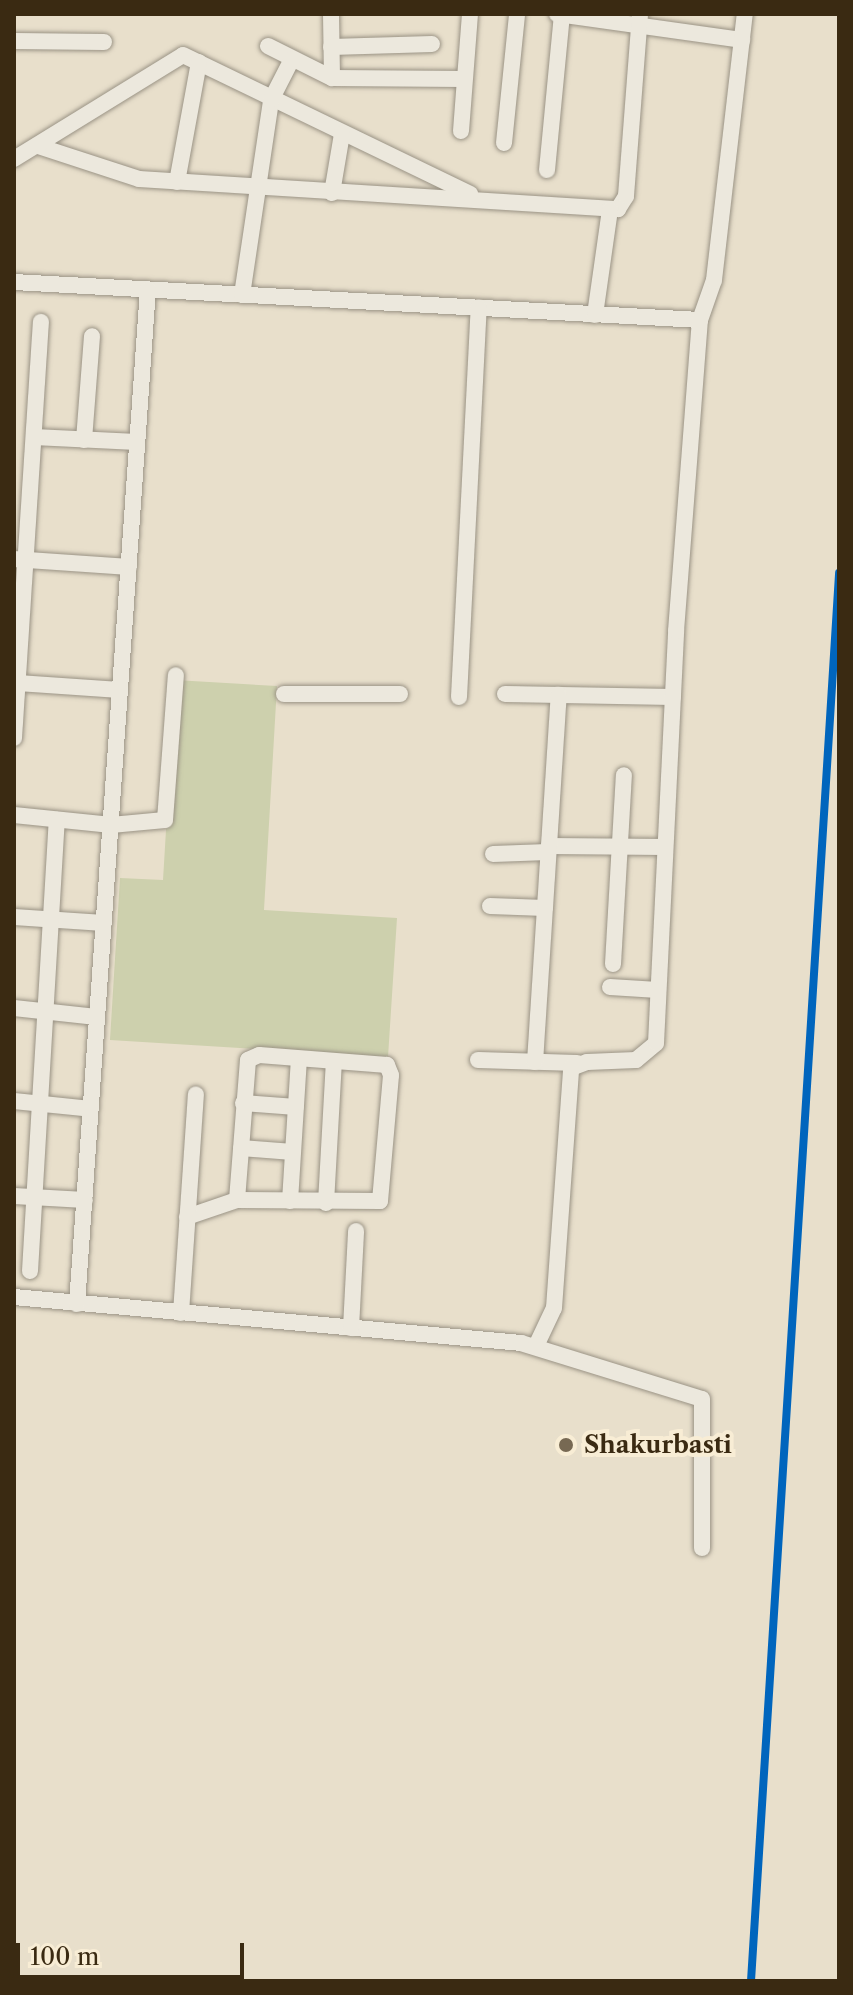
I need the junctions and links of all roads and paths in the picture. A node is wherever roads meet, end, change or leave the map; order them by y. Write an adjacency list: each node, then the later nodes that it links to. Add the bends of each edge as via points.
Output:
1 (331, 14): 12 (street)
2 (470, 14): 16 (street)
3 (517, 14): 20 (street)
4 (560, 14): 6 (street); 23 (street)
5 (745, 14): 7 (street)
6 (639, 20): 7 (street); 28 (street, via 626,196 618,209)
7 (742, 40): 34 (street, via 714,280)
8 (14, 41): 9 (street)
9 (104, 42)
10 (432, 44): 12 (street)
11 (268, 46): 13 (street)
12 (331, 47): 15 (street)
13 (292, 59): 15 (street); 17 (street)
14 (199, 62): 17 (street); 21 (street, via 183,55); 24 (street)
15 (332, 78): 16 (street)
16 (464, 79): 18 (street)
17 (271, 100): 19 (street); 25 (street)
18 (461, 131)
19 (342, 134): 26 (street); 27 (street)
20 (504, 143)
21 (38, 146): 22 (street); 24 (street, via 139,179)
22 (14, 159)
23 (547, 170)
24 (177, 182): 25 (street)
25 (258, 190): 26 (street); 31 (street)
26 (332, 193): 27 (street)
27 (479, 198): 28 (street)
28 (610, 210): 33 (street)
29 (14, 282): 30 (street)
30 (148, 289): 31 (street); 39 (street)
31 (242, 295): 32 (street)
32 (479, 308): 33 (street); 49 (street)
33 (595, 315): 34 (street)
34 (700, 320): 50 (street)
35 (41, 322): 37 (street)
36 (92, 336): 38 (street)
37 (34, 437): 38 (street); 40 (street)
38 (84, 440): 39 (street)
39 (137, 442): 41 (street)
40 (20, 560): 41 (street); 43 (street)
41 (129, 567): 44 (street)
42 (176, 675): 55 (street, via 165,820)
43 (18, 683): 44 (street); 51 (street)
44 (120, 690): 55 (street)
45 (284, 694): 46 (street)
46 (400, 694)
47 (505, 694): 48 (street)
48 (559, 695): 50 (street); 58 (street)
49 (459, 697)
50 (673, 697): 57 (street)
51 (14, 738)
52 (624, 775): 56 (street)
53 (14, 815): 54 (street)
54 (57, 820): 55 (street); 63 (street)
55 (111, 825): 64 (street)
56 (620, 846): 57 (street); 58 (street); 65 (street)
57 (665, 847): 67 (street)
58 (548, 849): 59 (street); 61 (street)
59 (493, 854)
60 (490, 906): 61 (street)
61 (545, 908): 74 (street)
62 (14, 917): 63 (street)
63 (50, 920): 64 (street); 69 (street)
64 (104, 923): 70 (street)
65 (613, 964)
66 (610, 987): 67 (street)
67 (658, 990): 75 (street, via 656,1043 645,1058)
68 (14, 1008): 69 (street)
69 (45, 1011): 70 (street); 78 (street)
70 (97, 1017): 81 (street)
71 (299, 1059): 73 (street); 79 (street, via 253,1056 246,1066); 80 (street)
72 (478, 1060): 74 (street)
73 (334, 1061): 89 (street); 89 (street, via 382,1063 391,1075 380,1201)
74 (535, 1062): 75 (street)
75 (577, 1063): 97 (street, via 568,1078 554,1308)
76 (196, 1095): 90 (street)
77 (14, 1101): 78 (street)
78 (40, 1103): 81 (street); 85 (street)
79 (243, 1103): 80 (street); 82 (street)
80 (296, 1107): 83 (street)
81 (91, 1109): 86 (street)
82 (241, 1148): 83 (street); 87 (street)
83 (293, 1152): 88 (street)
84 (14, 1196): 85 (street)
85 (35, 1197): 86 (street); 92 (street)
86 (85, 1200): 94 (street)
87 (237, 1200): 88 (street); 90 (street)
88 (290, 1201): 89 (street)
89 (326, 1203)
90 (187, 1217): 95 (street)
91 (356, 1231): 96 (street)
92 (30, 1271)
93 (14, 1297): 94 (street)
94 (77, 1304): 95 (street)
95 (181, 1313): 96 (street)
96 (351, 1328): 97 (street)
97 (536, 1346): 98 (street, via 702,1399)
98 (702, 1548)

